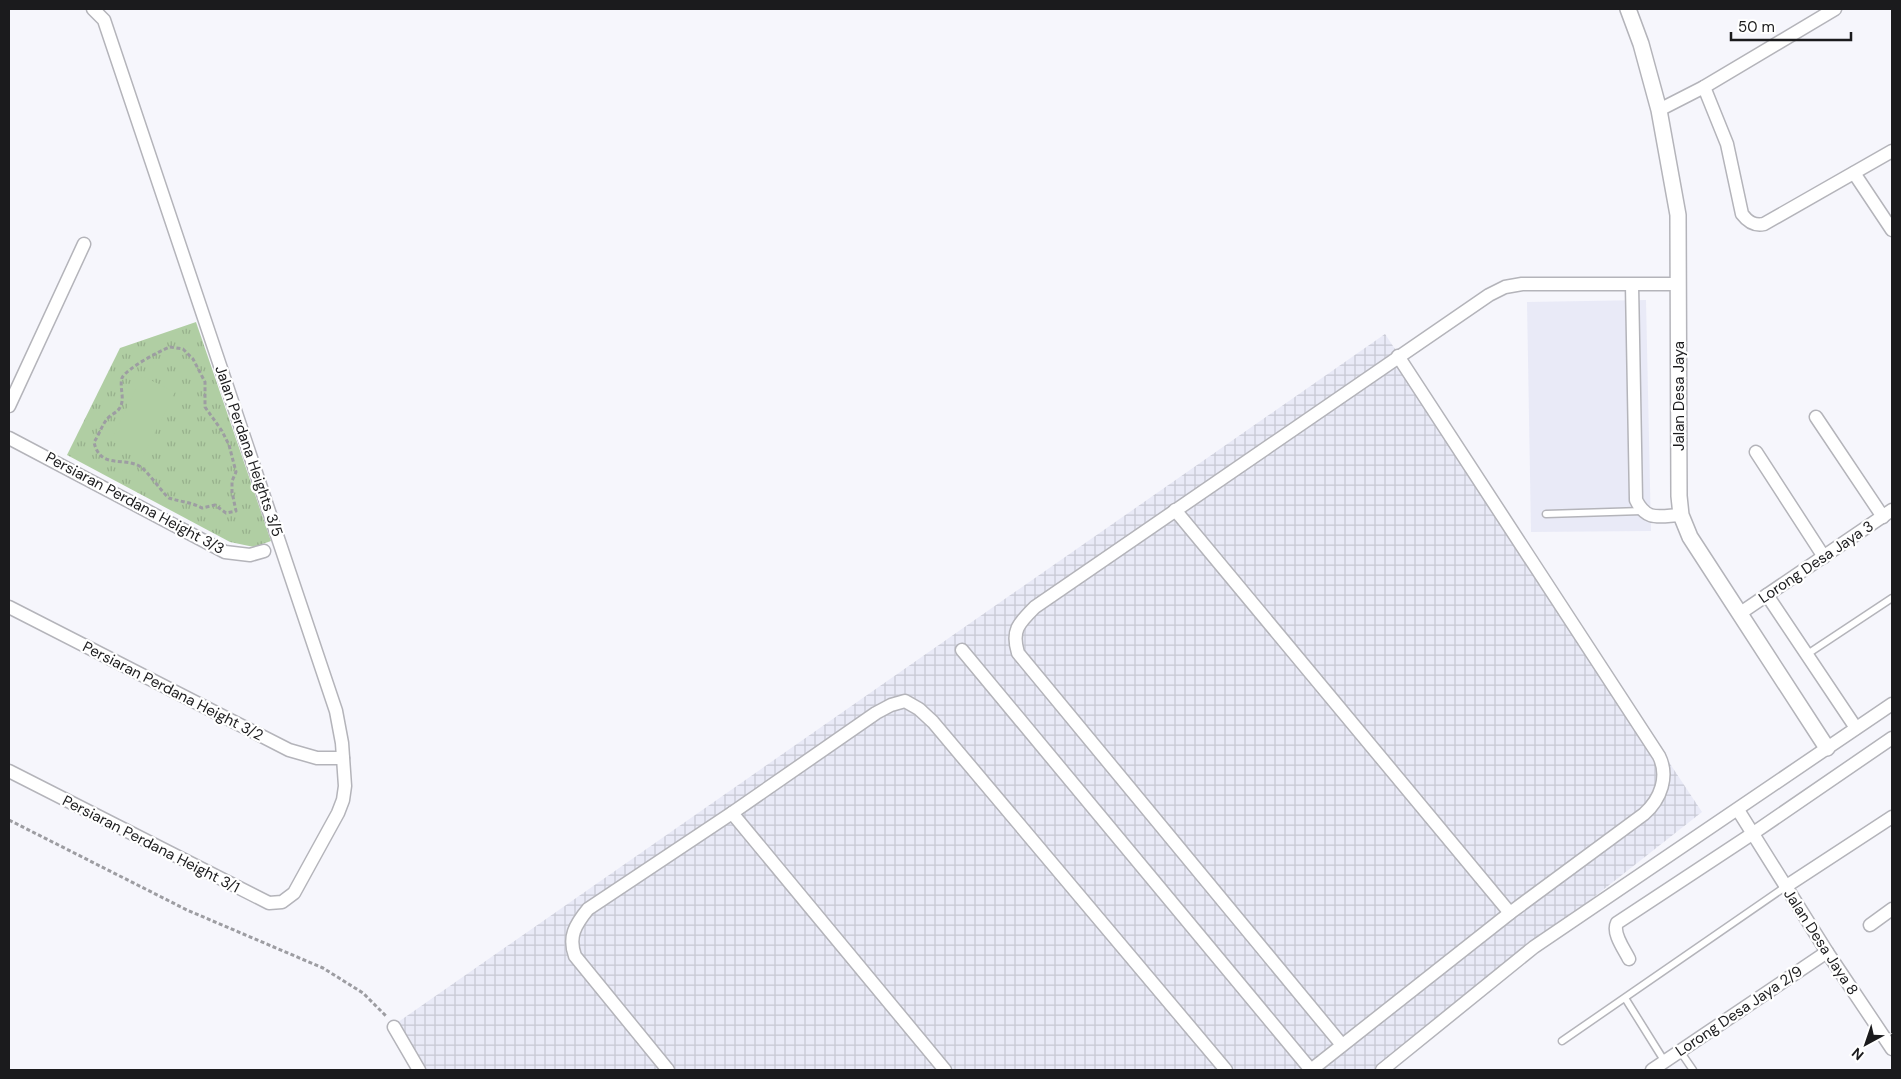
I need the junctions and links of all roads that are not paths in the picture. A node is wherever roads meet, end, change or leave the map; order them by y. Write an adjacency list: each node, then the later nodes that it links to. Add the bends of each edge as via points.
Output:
1 (94, 9): 34 (street, Jalan Perdana Heights 3/5, via 104,20 333,702)
2 (1628, 9): 5 (street, Jalan Desa Jaya)
3 (1835, 9): 4 (street)
4 (1704, 87): 5 (street); 7 (street, via 1727,144 1742,214 1748,221 1757,226 1764,224)
5 (1659, 110): 10 (street, Jalan Desa Jaya, via 1678,215)
6 (1892, 151): 7 (street)
7 (1854, 173): 8 (street)
8 (1892, 230)
9 (84, 244): 13 (street)
10 (1679, 284): 11 (street); 21 (street, Jalan Desa Jaya)
11 (1632, 285): 12 (street, via 1522,284 1505,288 1489,295); 18 (street, via 1636,500)
12 (1398, 356): 17 (street); 43 (street, via 1664,768 1658,799 1653,806)
13 (9, 406)
14 (1816, 417): 19 (street)
15 (9, 438): 22 (street, Persiaran Perdana Height 3/3, via 225,552 250,555)
16 (1756, 452): 23 (street)
17 (1175, 510): 43 (street); 50 (street, via 1035,607 1016,627 1014,641 1018,653)
18 (1642, 511): 20 (lane); 21 (street, via 1652,517)
19 (1888, 513): 23 (street, Lorong Desa Jaya 3)
20 (1546, 514)
21 (1681, 515): 27 (street, Jalan Desa Jaya, via 1690,537)
22 (264, 551)
23 (1824, 557): 24 (street, Lorong Desa Jaya 3)
24 (1767, 595): 27 (street, Lorong Desa Jaya 3); 29 (street)
25 (1892, 598): 29 (lane)
26 (9, 607): 34 (street, Persiaran Perdana Height 3/2, via 289,750 317,758)
27 (1739, 614): 33 (street, Jalan Desa Jaya)
28 (962, 650): 58 (street)
29 (1806, 655): 31 (street)
30 (1892, 704): 31 (street)
31 (1856, 728): 33 (street)
32 (1892, 738): 39 (street)
33 (1827, 748): 36 (street)
34 (343, 758): 41 (street, Jalan Perdana Heights 3/5, via 343,800)
35 (9, 771): 41 (street, Persiaran Perdana Height 3/1, via 262,900 282,902)
36 (1738, 810): 39 (street, Jalan Desa Jaya 8); 59 (street, via 1534,948)
37 (732, 813): 55 (street, via 588,909 572,932 575,956); 56 (street); 57 (street, via 876,713 905,701 933,722)
38 (1892, 817): 40 (street)
39 (1752, 834): 40 (street, Jalan Desa Jaya 8); 46 (street, via 1617,922 1617,934)
40 (1785, 887): 45 (street, Jalan Desa Jaya 8); 47 (lane)
41 (294, 893)
42 (1892, 910): 44 (street)
43 (1510, 913): 50 (street)
44 (1870, 925)
45 (1827, 952): 51 (street, Jalan Desa Jaya 8); 52 (street, Lorong Desa Jaya 2/9)
46 (1629, 959)
47 (1625, 998): 49 (lane); 53 (lane)
48 (394, 1027): 54 (street)
49 (1562, 1041)
50 (1342, 1045): 58 (street)
51 (1892, 1049)
52 (1680, 1051): 53 (street, Lorong Desa Jaya 2/9); 61 (lane)
53 (1665, 1062): 60 (street, Lorong Desa Jaya 2/9)
54 (420, 1070)
55 (668, 1070)
56 (945, 1070)
57 (1226, 1070)
58 (1311, 1070)
59 (1382, 1070)
60 (1652, 1070)
61 (1693, 1070)

